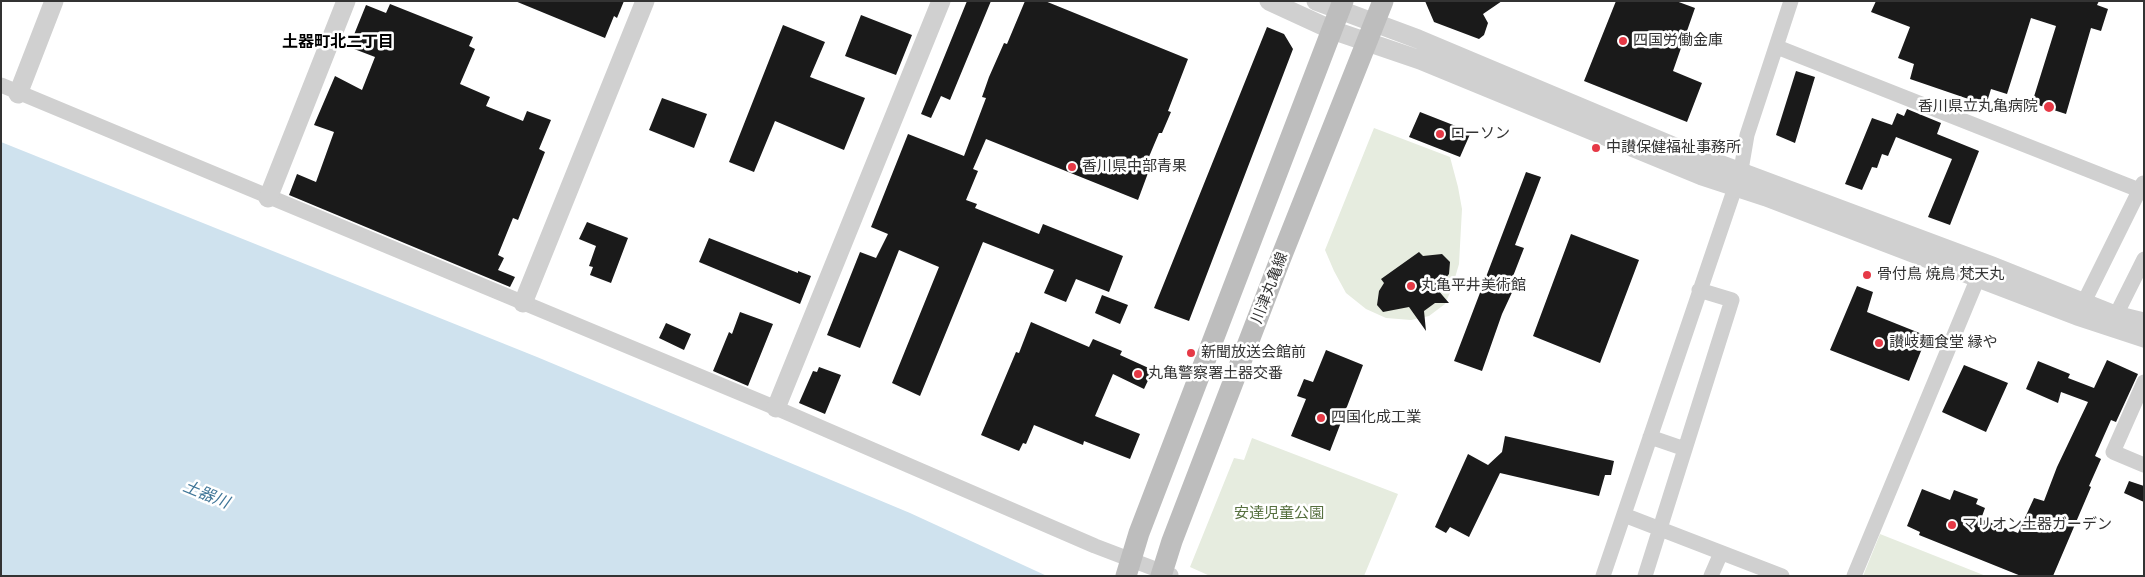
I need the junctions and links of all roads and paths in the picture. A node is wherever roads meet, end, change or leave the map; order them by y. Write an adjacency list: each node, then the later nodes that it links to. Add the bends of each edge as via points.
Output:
1 (54, 1): 15 (street)
2 (346, 1): 18 (street)
3 (645, 1): 22 (street)
4 (941, 1): 28 (street)
5 (1269, 1): 11 (street)
6 (1316, 1): 9 (street)
7 (1382, 1): 10 (main road, 川津丸亀線)
8 (1791, 1): 13 (street)
9 (1341, 5): 10 (street); 11 (main road)
10 (1375, 22): 12 (main road, 川津丸亀線); 16 (street, via 1687,152)
11 (1332, 30): 12 (street); 35 (main road)
12 (1367, 42): 16 (street, via 1410,56 1702,176); 37 (main road, 川津丸亀線, via 1176,531)
13 (1777, 47): 16 (street, via 1747,135); 17 (street)
14 (1, 85): 15 (street)
15 (18, 94): 18 (street)
16 (1738, 178): 20 (street); 21 (street)
17 (2142, 188): 23 (street)
18 (268, 198): 22 (street)
19 (2144, 259): 24 (street)
20 (1981, 271): 23 (street); 42 (street)
21 (1699, 290): 29 (street); 30 (street, via 1732,300)
22 (523, 303): 28 (street)
23 (2080, 309): 24 (street)
24 (2112, 321): 25 (street); 26 (street)
25 (2144, 322)
26 (2144, 338)
27 (2144, 382): 31 (street, via 2113,452)
28 (776, 408): 35 (street)
29 (1650, 437): 30 (street); 32 (street)
30 (1685, 449): 33 (street)
31 (2144, 465)
32 (1624, 515): 33 (street); 38 (street)
33 (1660, 529): 34 (street); 39 (street)
34 (1721, 552): 36 (street); 40 (street)
35 (1128, 568): 37 (street)
36 (1756, 571): 41 (street)
37 (1165, 575)
38 (1603, 576)
39 (1645, 576)
40 (1711, 576)
41 (1782, 576)
42 (1854, 576)

